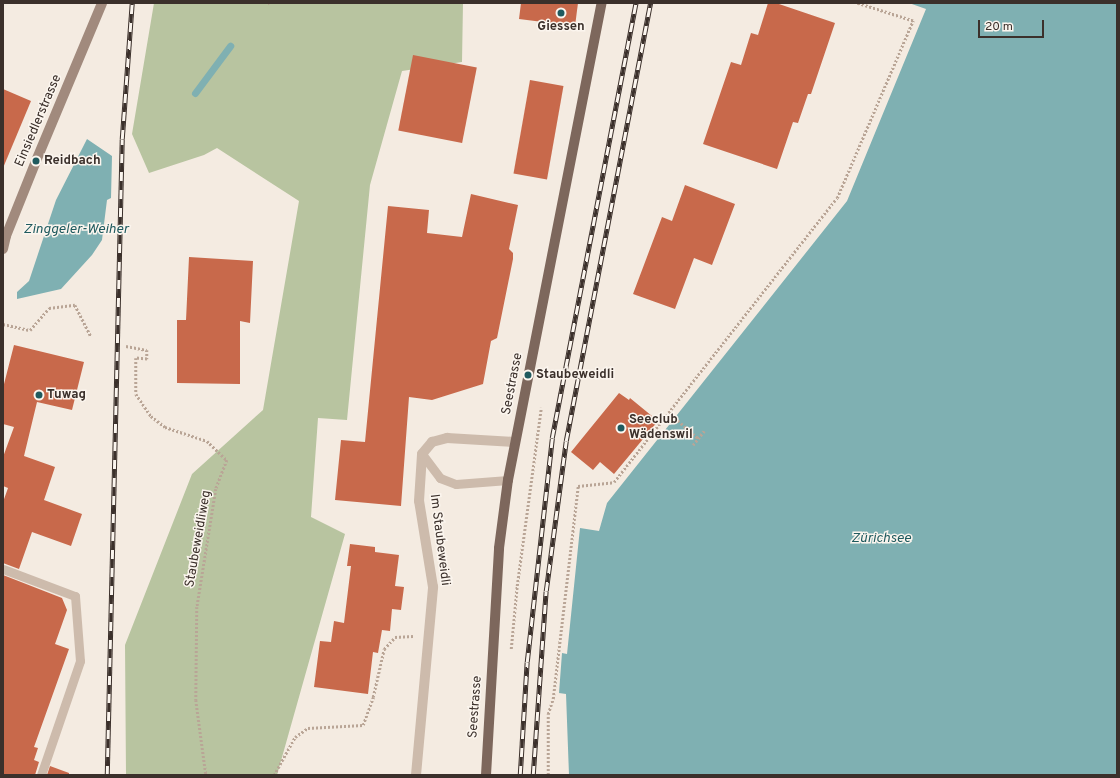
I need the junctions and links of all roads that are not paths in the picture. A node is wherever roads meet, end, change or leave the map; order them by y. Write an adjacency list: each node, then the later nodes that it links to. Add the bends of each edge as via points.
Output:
1 (102, 3): 3 (main road, Einsiedlerstrasse, via 36,161 6,236)
2 (602, 3): 4 (main road, Seestrasse)
3 (3, 250)
4 (514, 442): 5 (street, via 447,438 432,442); 6 (main road, Seestrasse)
5 (422, 454): 6 (lane, via 440,478 456,484); 9 (street, Im Staubeweidli, via 419,501 433,587)
6 (508, 480): 10 (main road, Seestrasse, via 499,548)
7 (3, 569): 8 (lane, via 75,596 80,661)
8 (41, 775)
9 (416, 775)
10 (486, 775)

